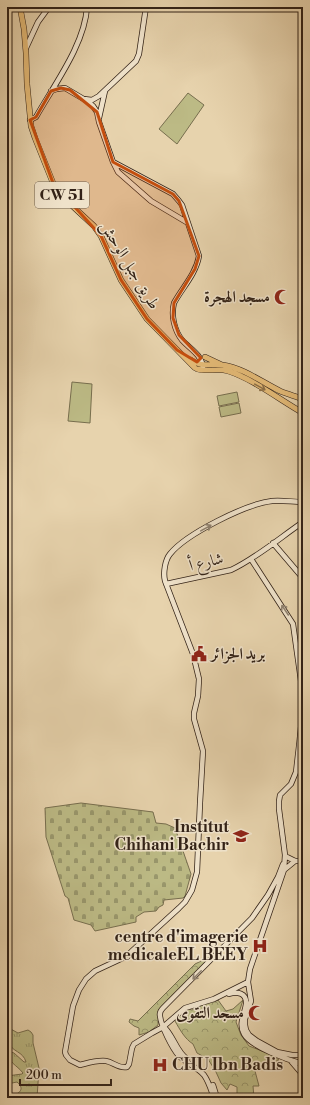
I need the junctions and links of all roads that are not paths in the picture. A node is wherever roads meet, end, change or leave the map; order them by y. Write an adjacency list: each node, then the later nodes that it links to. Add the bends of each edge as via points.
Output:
1 (20, 7): 5 (main road, طريق جبل الوحش / CW 51)
2 (49, 7): 5 (main road, via 38,22)
3 (87, 7): 6 (main road, via 86,20 75,50)
4 (146, 7): 7 (main road, via 138,58)
5 (26, 48): 9 (main road, طريق جبل الوحش / CW 51)
6 (51, 91): 8 (main road, via 65,88); 9 (main road, via 36,117)
7 (105, 91): 8 (main road, via 92,100); 10 (main road)
8 (84, 100): 10 (main road, via 98,112)
9 (30, 120): 13 (main road, طريق جبل الوحش / CW 51, via 53,183 67,201 94,226 121,280 147,319)
10 (99, 120): 11 (main road)
11 (112, 162): 12 (main road, via 118,172 151,201); 12 (main road, via 173,194 182,205)
12 (188, 223): 14 (main road, via 199,256 198,262 174,303 172,313 182,340)
13 (177, 350): 15 (main road); 17 (main road, طريق جبل الوحش, via 196,368)
14 (203, 358): 15 (main road); 16 (main road); 17 (main road)
15 (195, 363): 17 (main road)
16 (223, 365): 17 (main road); 18 (main road, via 281,392)
17 (206, 367): 19 (main road, طريق جبل الوحش, one-way to 19, via 240,377)
18 (303, 399)
19 (303, 413)
20 (303, 502): 25 (main road, one-way to 20, via 164,575 168,556 196,533 249,507 273,501)
21 (303, 522): 22 (main road, شارع أ)
22 (273, 543): 23 (main road, شارع أ); 24 (main road)
23 (251, 559): 25 (main road, شارع أ, via 232,570); 26 (main road, one-way to 23, via 293,624)
24 (303, 578)
25 (166, 584): 35 (main road, via 193,654 199,679 194,719 203,751 196,880 185,902 142,943 125,957 95,971 82,984 73,1006 66,1055 80,1065 106,1061 125,1068 129,1064 134,1044)
26 (302, 688): 27 (main road, via 303,707 296,772 280,795 279,801)
27 (285, 856): 29 (main road); 30 (main road); 31 (main road, via 278,877)
28 (303, 860): 29 (main road)
29 (295, 861): 30 (main road)
30 (284, 870): 32 (main road)
31 (262, 904): 32 (main road, via 269,902); 35 (main road, one-way to 35, via 235,936 163,1008 160,1017)
32 (270, 909): 33 (main road)
33 (248, 982): 34 (main road); 36 (main road, via 250,1001 245,1025 249,1035 277,1052)
34 (214, 999): 35 (main road, via 185,1008); 38 (main road, via 233,992 243,995 246,1003 241,1026 246,1038)
35 (164, 1027): 41 (main road, via 179,1056 206,1077); 42 (main road, via 181,1053 211,1080)
36 (292, 1054): 37 (main road); 38 (main road)
37 (303, 1055)
38 (290, 1060): 39 (main road); 40 (main road)
39 (303, 1064)
40 (303, 1075)
41 (214, 1098)
42 (217, 1098)

